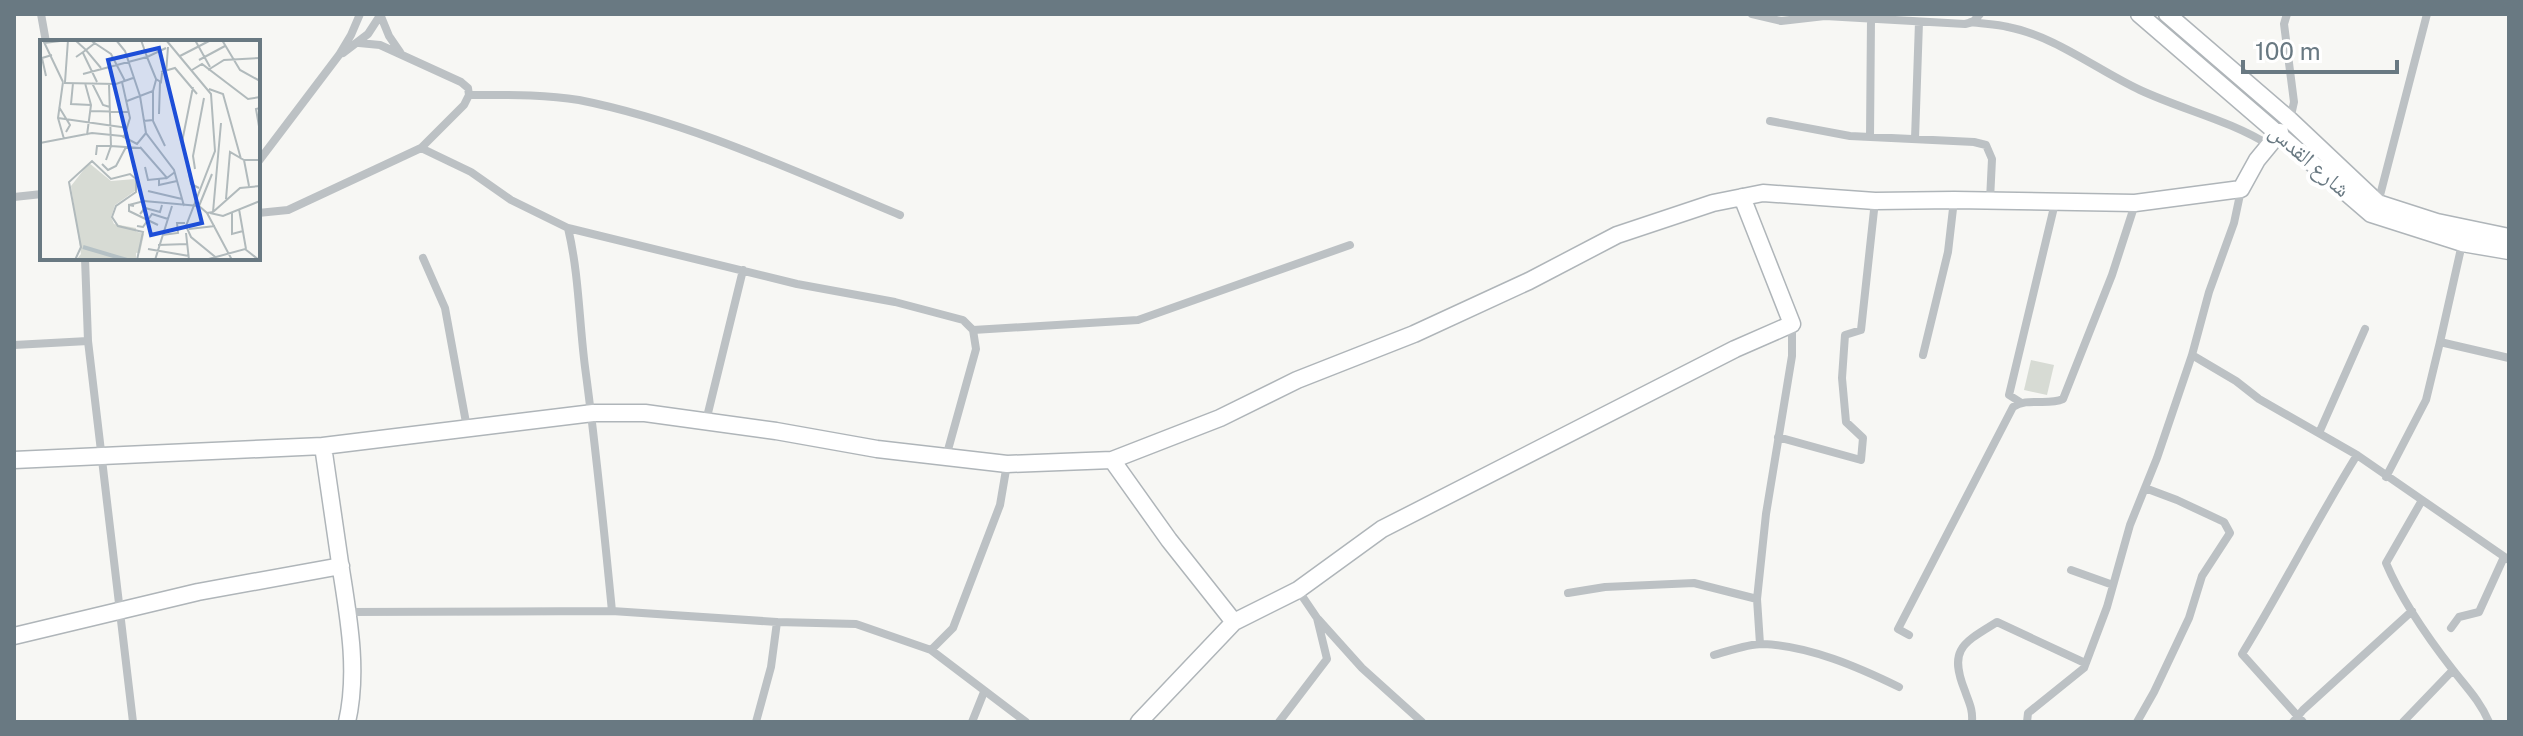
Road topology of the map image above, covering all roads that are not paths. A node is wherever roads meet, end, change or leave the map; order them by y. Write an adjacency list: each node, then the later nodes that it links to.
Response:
1 (41, 14): 14 (street)
2 (380, 14): 13 (street); 17 (street)
3 (1752, 14): 10 (street)
4 (1980, 14): 12 (street)
5 (2139, 14): 21 (street, شارع القدس)
6 (2167, 14): 21 (street, شارع القدس)
7 (2287, 14): 21 (street)
8 (2427, 14): 37 (street)
9 (360, 15): 13 (street); 18 (street)
10 (1871, 19): 11 (street); 22 (street)
11 (1919, 22): 12 (street); 23 (street)
12 (1971, 22): 21 (street)
13 (368, 34): 15 (street); 16 (street)
14 (46, 40)
15 (359, 43): 16 (street); 18 (street)
16 (379, 44): 17 (street)
17 (401, 53): 19 (street)
18 (339, 55): 24 (street)
19 (469, 95): 25 (street); 39 (street)
20 (1770, 121): 22 (street)
21 (2279, 132): 28 (street); 37 (street, شارع القدس); 42 (street, شارع القدس)
22 (1870, 137): 23 (street)
23 (1915, 139): 33 (street)
24 (270, 148): 26 (street); 27 (street)
25 (421, 148): 38 (street); 40 (street)
26 (260, 160)
27 (260, 166)
28 (2241, 189): 36 (street); 55 (street)
29 (40, 194): 30 (street)
30 (14, 197)
31 (1742, 197): 34 (street); 48 (street); 68 (street)
32 (1954, 200): 33 (street); 34 (street); 54 (street)
33 (1990, 200): 35 (street)
34 (1875, 201): 62 (street)
35 (2055, 203): 36 (street); 57 (street)
36 (2135, 203): 57 (street)
37 (2378, 203): 41 (street, شارع القدس)
38 (260, 212)
39 (900, 215)
40 (568, 228): 47 (street); 58 (street)
41 (2509, 237)
42 (2462, 243): 44 (street, شارع القدس); 52 (street)
43 (1350, 245): 50 (street)
44 (2509, 251)
45 (423, 258): 60 (street)
46 (85, 260): 51 (street)
47 (743, 270): 50 (street); 59 (street)
48 (1792, 324): 62 (street); 77 (street)
49 (2365, 329): 61 (street)
50 (973, 330): 66 (street)
51 (88, 341): 53 (street); 64 (street)
52 (2440, 342): 56 (street); 70 (street)
53 (14, 345)
54 (1923, 355)
55 (2192, 355): 61 (street); 71 (street)
56 (2509, 358)
57 (2020, 402): 88 (street)
58 (593, 413): 59 (street); 60 (street); 81 (street)
59 (706, 421): 66 (street)
60 (467, 429): 63 (street)
61 (2319, 433): 65 (street)
62 (1778, 437): 79 (street)
63 (323, 446): 64 (street); 74 (street)
64 (100, 454): 67 (street); 80 (street)
65 (2357, 455): 70 (street); 97 (street)
66 (946, 457): 69 (street)
67 (14, 460)
68 (1112, 460): 69 (street); 86 (street)
69 (1007, 464): 91 (street)
70 (2386, 477): 72 (street)
71 (2145, 488): 76 (street); 108 (street)
72 (2421, 502): 73 (street); 82 (street)
73 (2506, 559): 87 (street)
74 (341, 566): 80 (street); 83 (street)
75 (2071, 570): 76 (street)
76 (2113, 585): 93 (street)
77 (1298, 590): 84 (street); 86 (street)
78 (1568, 593): 79 (street)
79 (1757, 599): 90 (street)
80 (120, 609): 89 (street); 98 (street)
81 (612, 611): 83 (street); 85 (street)
82 (2412, 611): 94 (street); 97 (street)
83 (349, 612): 99 (street)
84 (1317, 618): 104 (street); 105 (street)
85 (777, 622): 91 (street); 100 (street)
86 (1234, 622): 103 (street)
87 (2451, 628)
88 (1909, 635)
89 (14, 636)
90 (1760, 644): 92 (street); 95 (street)
91 (931, 650): 96 (street)
92 (1714, 655)
93 (2085, 663): 106 (street); 107 (street)
94 (2453, 670): 109 (street); 110 (street)
95 (1899, 687)
96 (984, 692): 101 (street); 102 (street)
97 (2298, 720)
98 (133, 722)
99 (347, 722)
100 (756, 722)
101 (972, 722)
102 (1026, 722)
103 (1139, 722)
104 (1279, 722)
105 (1422, 722)
106 (1972, 722)
107 (2027, 722)
108 (2137, 722)
109 (2403, 722)
110 (2489, 722)

